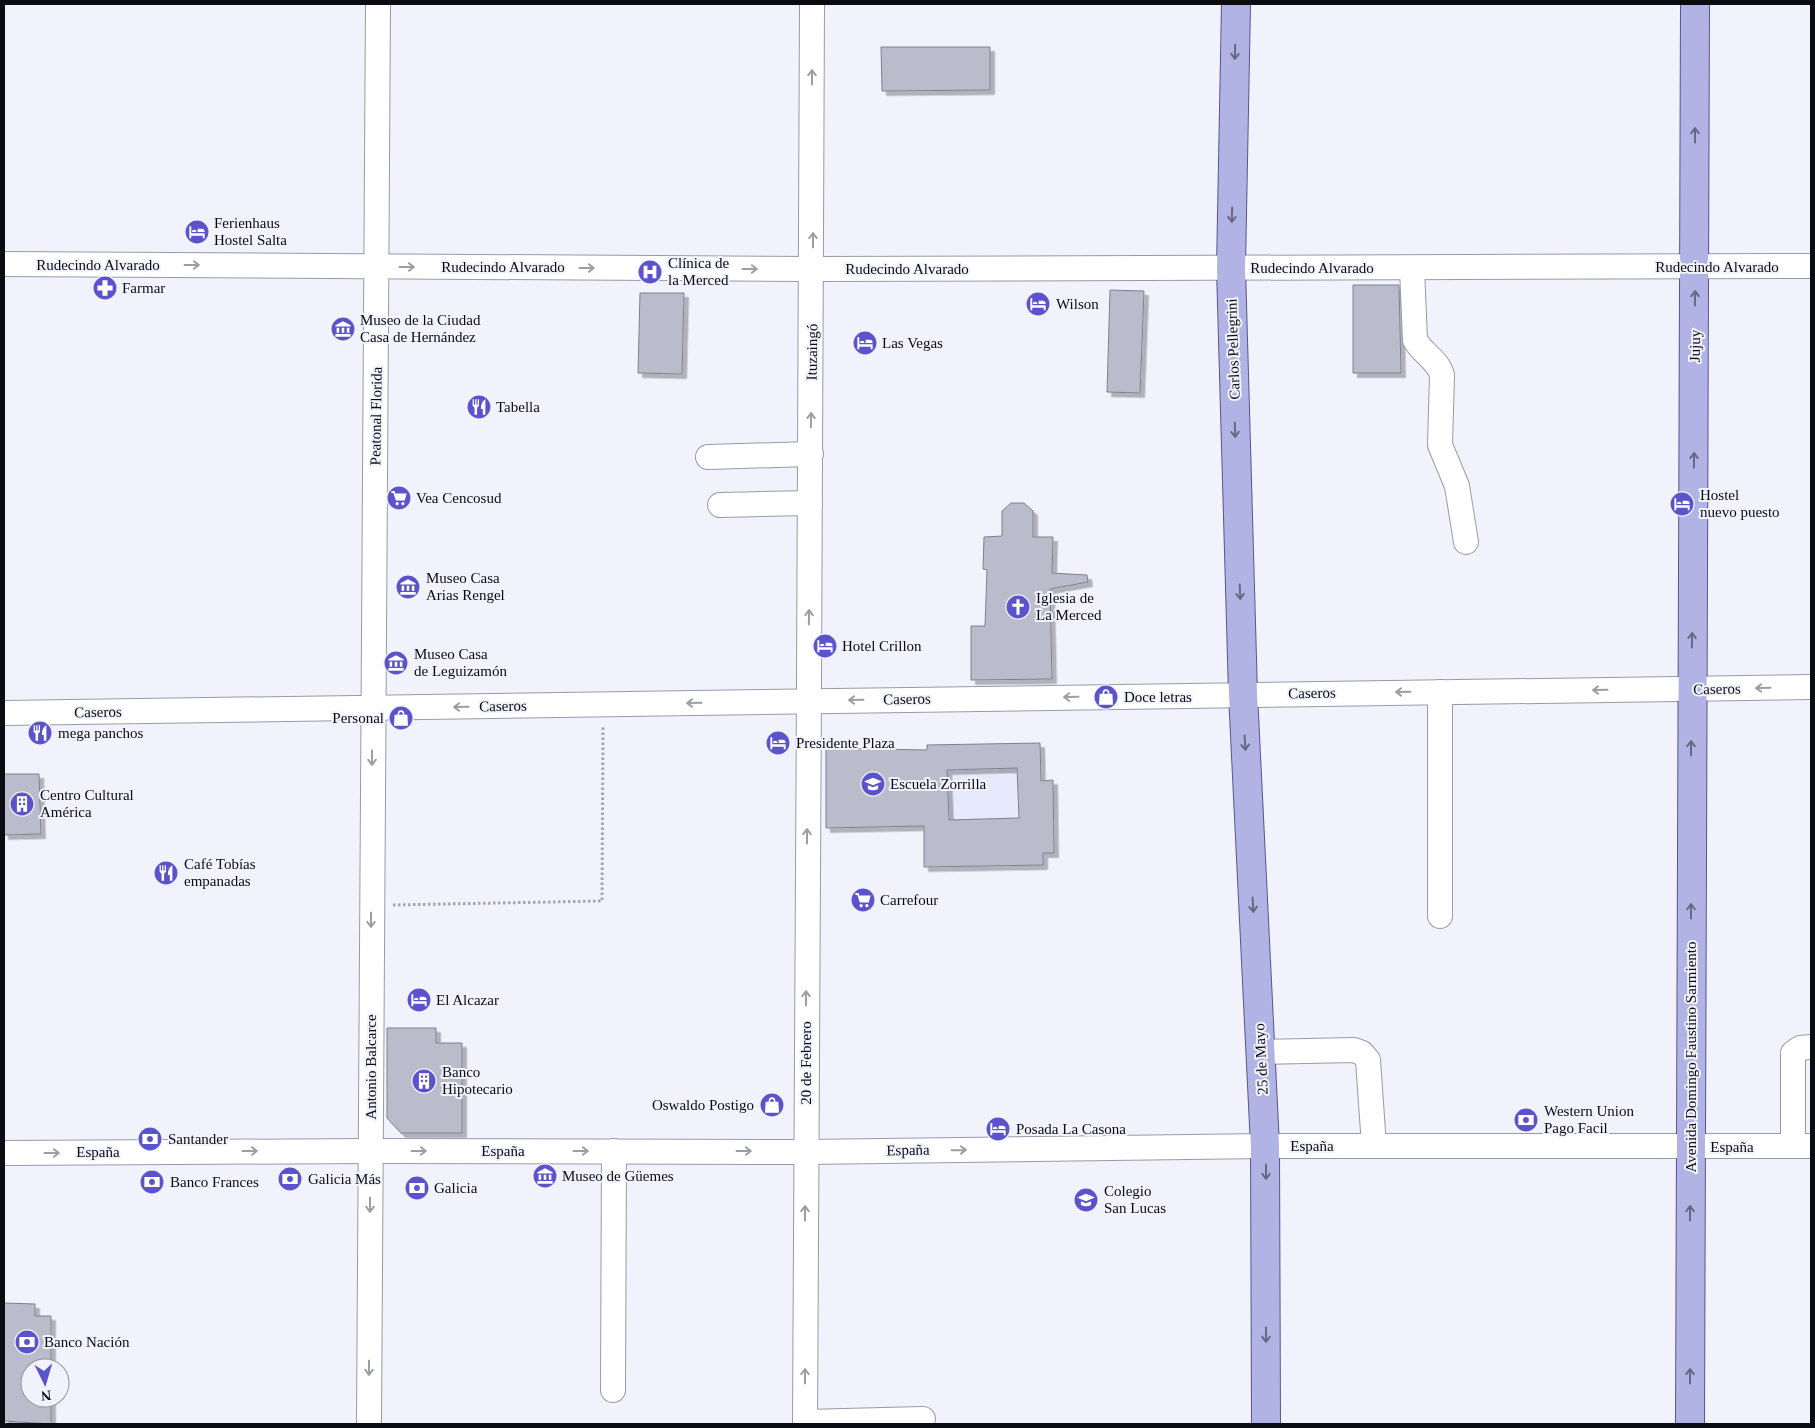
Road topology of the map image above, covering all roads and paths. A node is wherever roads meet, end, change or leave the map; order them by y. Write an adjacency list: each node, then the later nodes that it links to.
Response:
1 (378, 4): 6 (street, Peatonal Florida)
2 (812, 4): 11 (street, Ituzaingó, one-way to 2)
3 (1236, 4): 9 (main road, Carlos Pellegrini, one-way to 9)
4 (1695, 4): 8 (main road, Jujuy, one-way to 4)
5 (4, 264): 6 (street, Rudecindo Alvarado, one-way to 6)
6 (377, 266): 11 (street, Rudecindo Alvarado, one-way to 11); 23 (street, Peatonal Florida)
7 (1811, 266): 8 (street, Rudecindo Alvarado)
8 (1695, 267): 10 (street, Rudecindo Alvarado); 18 (main road, Jujuy, one-way to 8)
9 (1230, 268): 10 (street, Rudecindo Alvarado); 11 (street, Rudecindo Alvarado); 20 (main road, Carlos Pellegrini, one-way to 20)
10 (1412, 268): 16 (street)
11 (813, 269): 12 (street, Ituzaingó, one-way to 11)
12 (811, 454): 13 (street); 14 (street, Ituzaingó)
13 (708, 457)
14 (810, 503): 15 (street); 21 (street, Ituzaingó, one-way to 14)
15 (720, 506)
16 (1466, 542)
17 (1811, 687): 18 (street, Caseros, one-way to 18)
18 (1691, 689): 19 (street, Caseros, one-way to 19); 32 (main road, Avenida Domingo Faustino Sarmiento, one-way to 18)
19 (1440, 692): 20 (street, Caseros, one-way to 20); 26 (street)
20 (1242, 694): 21 (street, Caseros, one-way to 21); 28 (main road, 25 de Mayo, one-way to 28)
21 (808, 701): 22 (street, Caseros, one-way to 22); 35 (street, 20 de Febrero, one-way to 21)
22 (603, 704): 23 (street, Caseros, one-way to 23); 25 (path)
23 (372, 709): 24 (street, Caseros); 33 (street, Antonio Balcarce, one-way to 33)
24 (4, 713)
25 (392, 905)
26 (1440, 916)
27 (1811, 1047): 31 (street)
28 (1261, 1052): 29 (main road, 25 de Mayo); 30 (street)
29 (1266, 1146): 30 (street, España); 35 (street, España, one-way to 29); 41 (main road, 25 de Mayo, one-way to 41)
30 (1374, 1146): 32 (street, España)
31 (1802, 1146): 32 (street, España)
32 (1691, 1147): 42 (main road, Avenida Domingo Faustino Sarmiento, one-way to 32)
33 (370, 1151): 34 (street, España, one-way to 34); 36 (street, España, one-way to 33); 40 (street, Antonio Balcarce, one-way to 40)
34 (614, 1151): 35 (street, España, one-way to 35); 37 (street)
35 (805, 1152): 39 (street, 20 de Febrero, one-way to 35)
36 (4, 1153)
37 (613, 1390)
38 (923, 1420): 39 (street)
39 (806, 1423)
40 (369, 1424)
41 (1266, 1424)
42 (1690, 1424)

